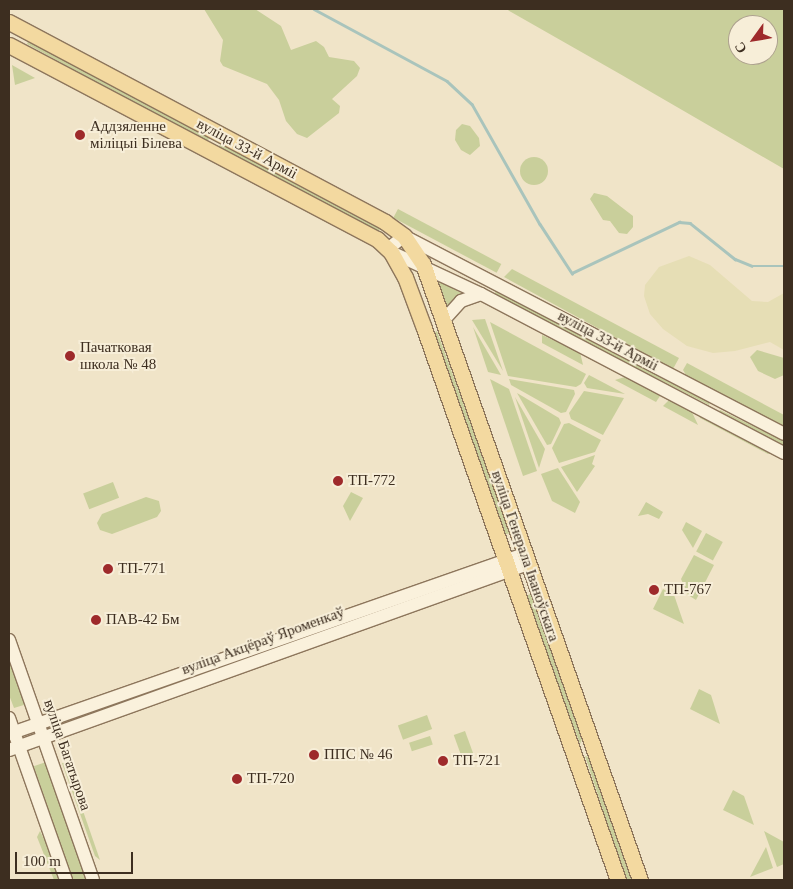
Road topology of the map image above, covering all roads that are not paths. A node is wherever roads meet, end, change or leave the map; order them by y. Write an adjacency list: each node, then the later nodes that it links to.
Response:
1 (9, 22): 3 (main road, вуліца 33-й Арміі)
2 (9, 45): 5 (main road, вуліца 33-й Арміі)
3 (210, 129): 4 (main road, вуліца 33-й Арміі); 5 (main road)
4 (227, 138): 6 (main road); 7 (main road, вуліца 33-й Арміі)
5 (199, 146): 6 (main road, вуліца 33-й Арміі)
6 (217, 156): 8 (main road, вуліца 33-й Арміі)
7 (404, 236): 8 (street); 9 (main road, вуліца Генерала Іваноўскага); 13 (street, вуліца 33-й Арміі)
8 (390, 250): 9 (street, вуліца 33-й Арміі); 12 (main road, вуліца Генерала Іваноўскага)
9 (423, 264): 10 (street, вуліца 33-й Арміі); 11 (main road, вуліца Генерала Іваноўскага)
10 (481, 294): 11 (street); 15 (street, вуліца 33-й Арміі)
11 (441, 316): 12 (main road); 19 (main road, вуліца Генерала Іваноўскага)
12 (420, 318): 20 (main road, вуліца Генерала Іваноўскага)
13 (710, 396): 14 (street, вуліца 33-й Арміі); 15 (street)
14 (727, 404): 16 (street); 17 (street, вуліца 33-й Арміі)
15 (702, 409): 16 (street, вуліца 33-й Арміі)
16 (719, 418): 18 (street, вуліца 33-й Арміі)
17 (784, 434)
18 (784, 453)
19 (526, 559): 20 (street, вуліца Акцёраў Яроменкаў); 26 (main road, вуліца Генерала Іваноўскага)
20 (506, 566): 23 (street, вуліца Акцёраў Яроменкаў); 25 (street, вуліца Акцёраў Яроменкаў); 27 (main road, вуліца Генерала Іваноўскага)
21 (9, 640): 23 (street, вуліца Багатырова)
22 (9, 718): 24 (street)
23 (39, 724): 24 (street, вуліца Акцёраў Яроменкаў); 25 (street, вуліца Багатырова)
24 (11, 733): 28 (street)
25 (44, 737): 28 (street, вуліца Акцёраў Яроменкаў); 32 (street, вуліца Багатырова)
26 (589, 737): 27 (main road); 29 (main road, вуліца Генерала Іваноўскага)
27 (569, 744): 30 (main road, вуліца Генерала Іваноўскага)
28 (14, 748): 31 (street)
29 (597, 758): 30 (main road); 34 (main road, вуліца Генерала Іваноўскага)
30 (576, 765): 33 (main road, вуліца Генерала Іваноўскага)
31 (66, 880)
32 (93, 880)
33 (618, 880)
34 (640, 880)

